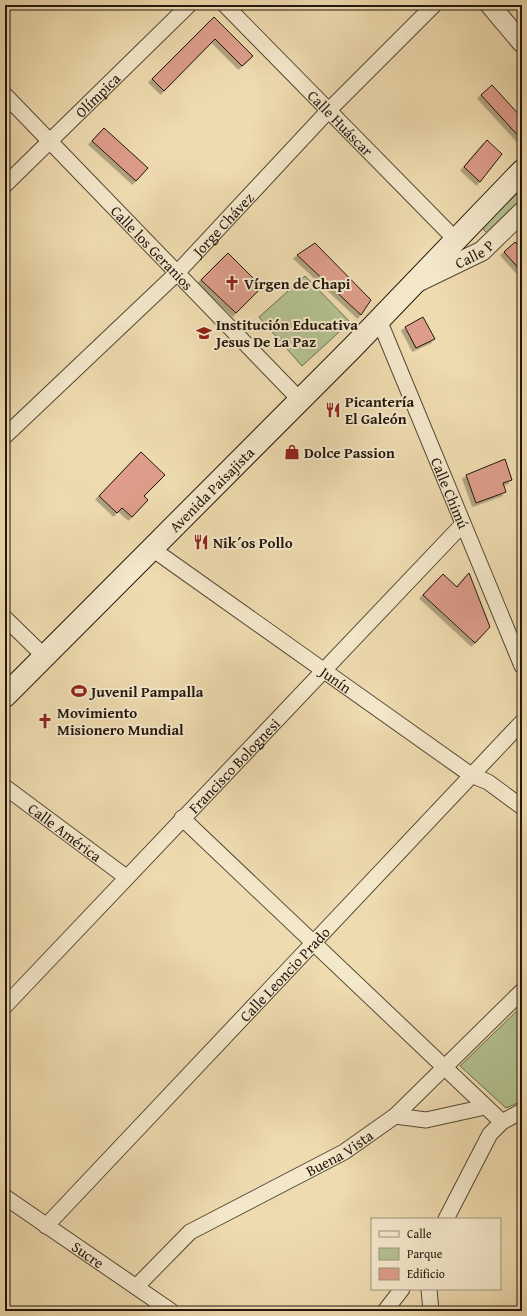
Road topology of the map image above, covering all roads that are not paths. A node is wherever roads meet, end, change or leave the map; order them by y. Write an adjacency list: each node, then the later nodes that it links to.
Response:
1 (189, 5): 8 (street, Olímpica)
2 (225, 5): 7 (street, Calle Huáscar)
3 (434, 5): 7 (street, Jorge Chávez)
4 (490, 5): 5 (street)
5 (522, 43)
6 (5, 95): 8 (street, Calle los Geranios)
7 (329, 110): 12 (street, Calle Huáscar); 13 (street, Jorge Chávez)
8 (49, 141): 10 (street, Olímpica); 13 (street, Calle los Geranios)
9 (522, 171): 12 (main road, Avenida Paisajista)
10 (5, 185)
11 (522, 212): 14 (street, Calle P)
12 (456, 240): 14 (main road, Avenida Paisajista)
13 (177, 273): 16 (street, Calle los Geranios); 17 (street, Jorge Chávez)
14 (416, 283): 15 (main road, Avenida Paisajista)
15 (379, 320): 16 (main road, Avenida Paisajista); 18 (street, Calle Chimú)
16 (300, 400): 19 (main road, Avenida Paisajista)
17 (5, 436)
18 (463, 524): 22 (street, Calle Chimú); 23 (street, Francisco Bolognesi)
19 (151, 548): 21 (main road, Avenida Paisajista); 23 (street, Junín)
20 (5, 618): 21 (street)
21 (44, 656): 24 (main road, Avenida Paisajista)
22 (522, 666)
23 (323, 670): 26 (street, Junín); 29 (street, Francisco Bolognesi)
24 (5, 696)
25 (522, 722): 26 (street, Calle Leoncio Prado)
26 (471, 775): 28 (street, Junín); 31 (street, Calle Leoncio Prado)
27 (5, 787): 30 (street, Calle América)
28 (522, 807)
29 (182, 818): 30 (street, Francisco Bolognesi); 31 (street)
30 (126, 877): 33 (street, Francisco Bolognesi)
31 (313, 944): 34 (street); 41 (street, Calle Leoncio Prado)
32 (522, 991): 34 (street, Buena Vista)
33 (5, 1006)
34 (446, 1068): 35 (street); 37 (street, Buena Vista)
35 (485, 1107): 37 (street); 38 (street)
36 (522, 1111): 38 (street)
37 (395, 1116): 42 (street, Buena Vista)
38 (502, 1122): 40 (street)
39 (5, 1197): 41 (street, Sucre)
40 (447, 1218)
41 (46, 1226): 42 (street, Sucre)
42 (136, 1287): 45 (street, Sucre)
43 (401, 1290): 46 (street)
44 (429, 1290): 47 (street)
45 (171, 1311)
46 (385, 1311)
47 (431, 1311)

